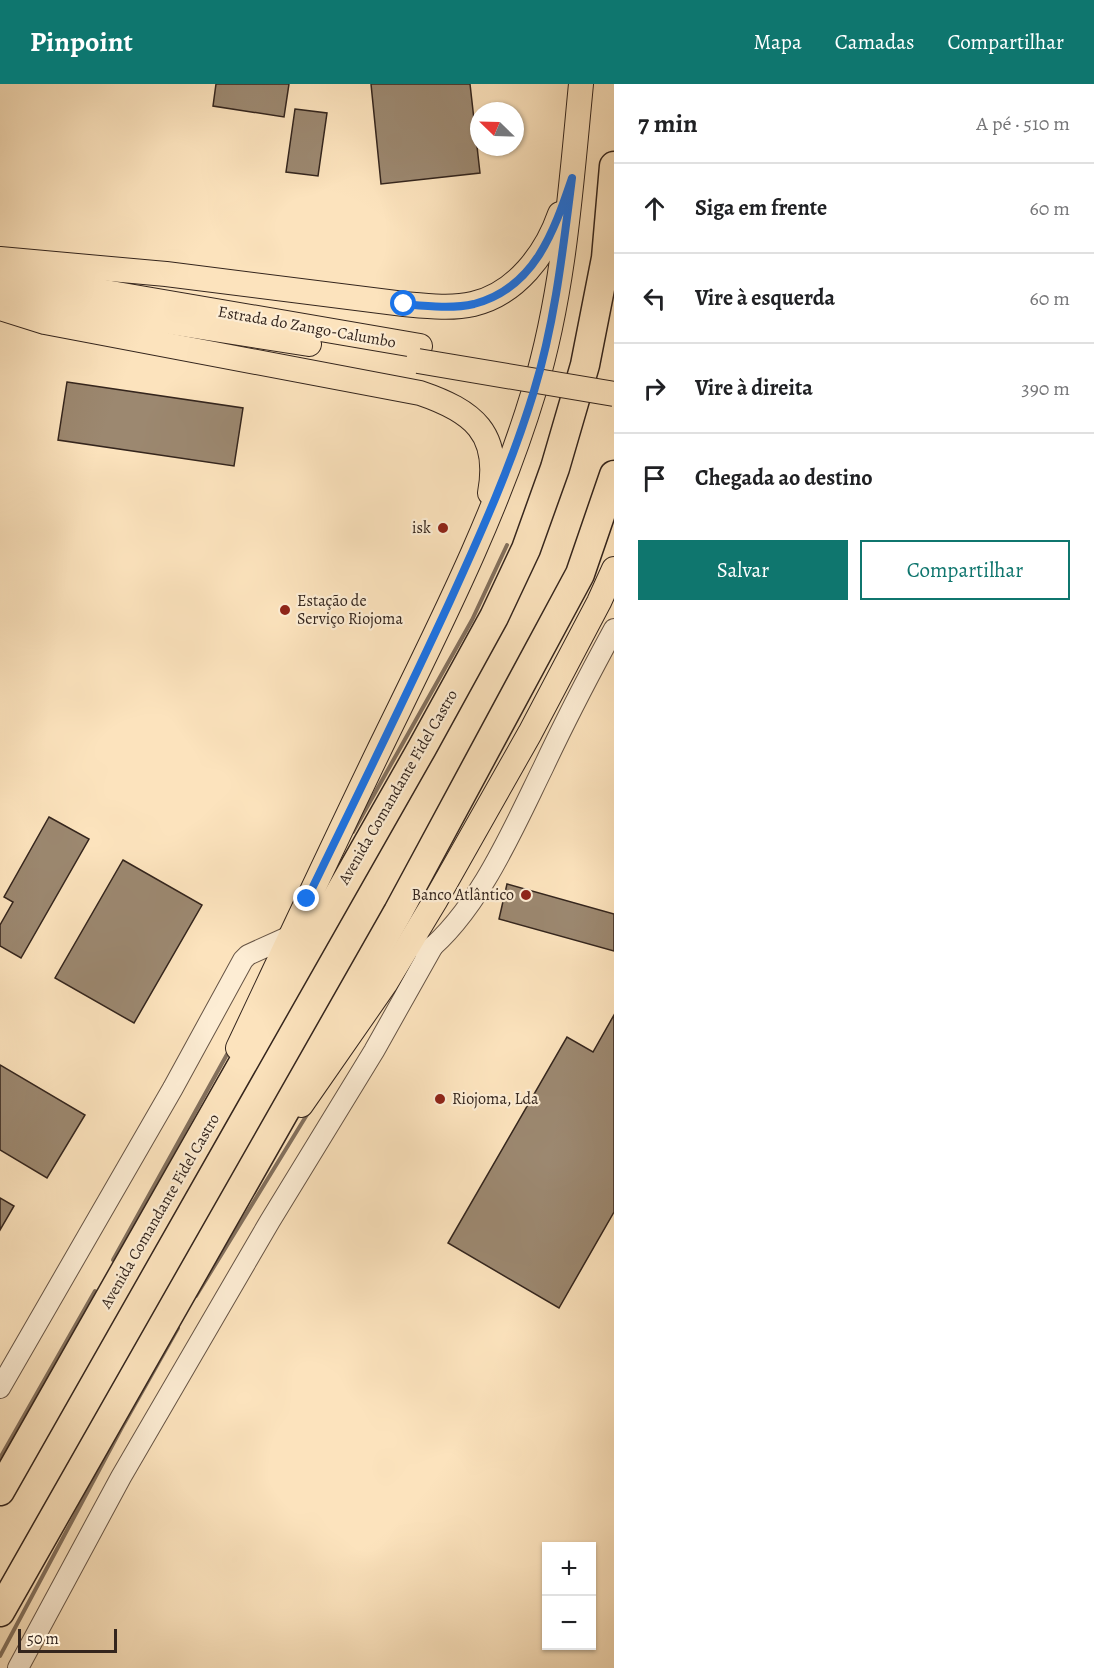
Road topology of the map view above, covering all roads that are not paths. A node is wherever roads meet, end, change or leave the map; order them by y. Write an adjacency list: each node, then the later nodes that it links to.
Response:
1 (581, 84): 3 (main road)
2 (614, 166): 18 (highway, Avenida Comandante Fidel Castro)
3 (572, 178): 4 (main road); 12 (main road)
4 (0, 259)
5 (0, 274): 8 (main road, Estrada do Zango-Calumbo)
6 (0, 295): 8 (main road, Estrada do Zango-Calumbo)
7 (0, 308): 12 (main road)
8 (419, 354): 9 (main road, Estrada do Zango-Calumbo); 10 (main road, Estrada do Zango-Calumbo, bridge)
9 (614, 380)
10 (614, 394)
11 (614, 475): 19 (highway)
12 (470, 558): 15 (main road)
13 (614, 569): 17 (main road)
14 (614, 629): 16 (street)
15 (290, 936): 18 (main road); 20 (street)
16 (433, 946): 17 (street); 23 (street)
17 (385, 984): 19 (main road)
18 (156, 1220): 21 (highway, Avenida Comandante Fidel Castro)
19 (208, 1247): 22 (highway)
20 (0, 1388)
21 (0, 1491)
22 (0, 1612)
23 (18, 1668)

